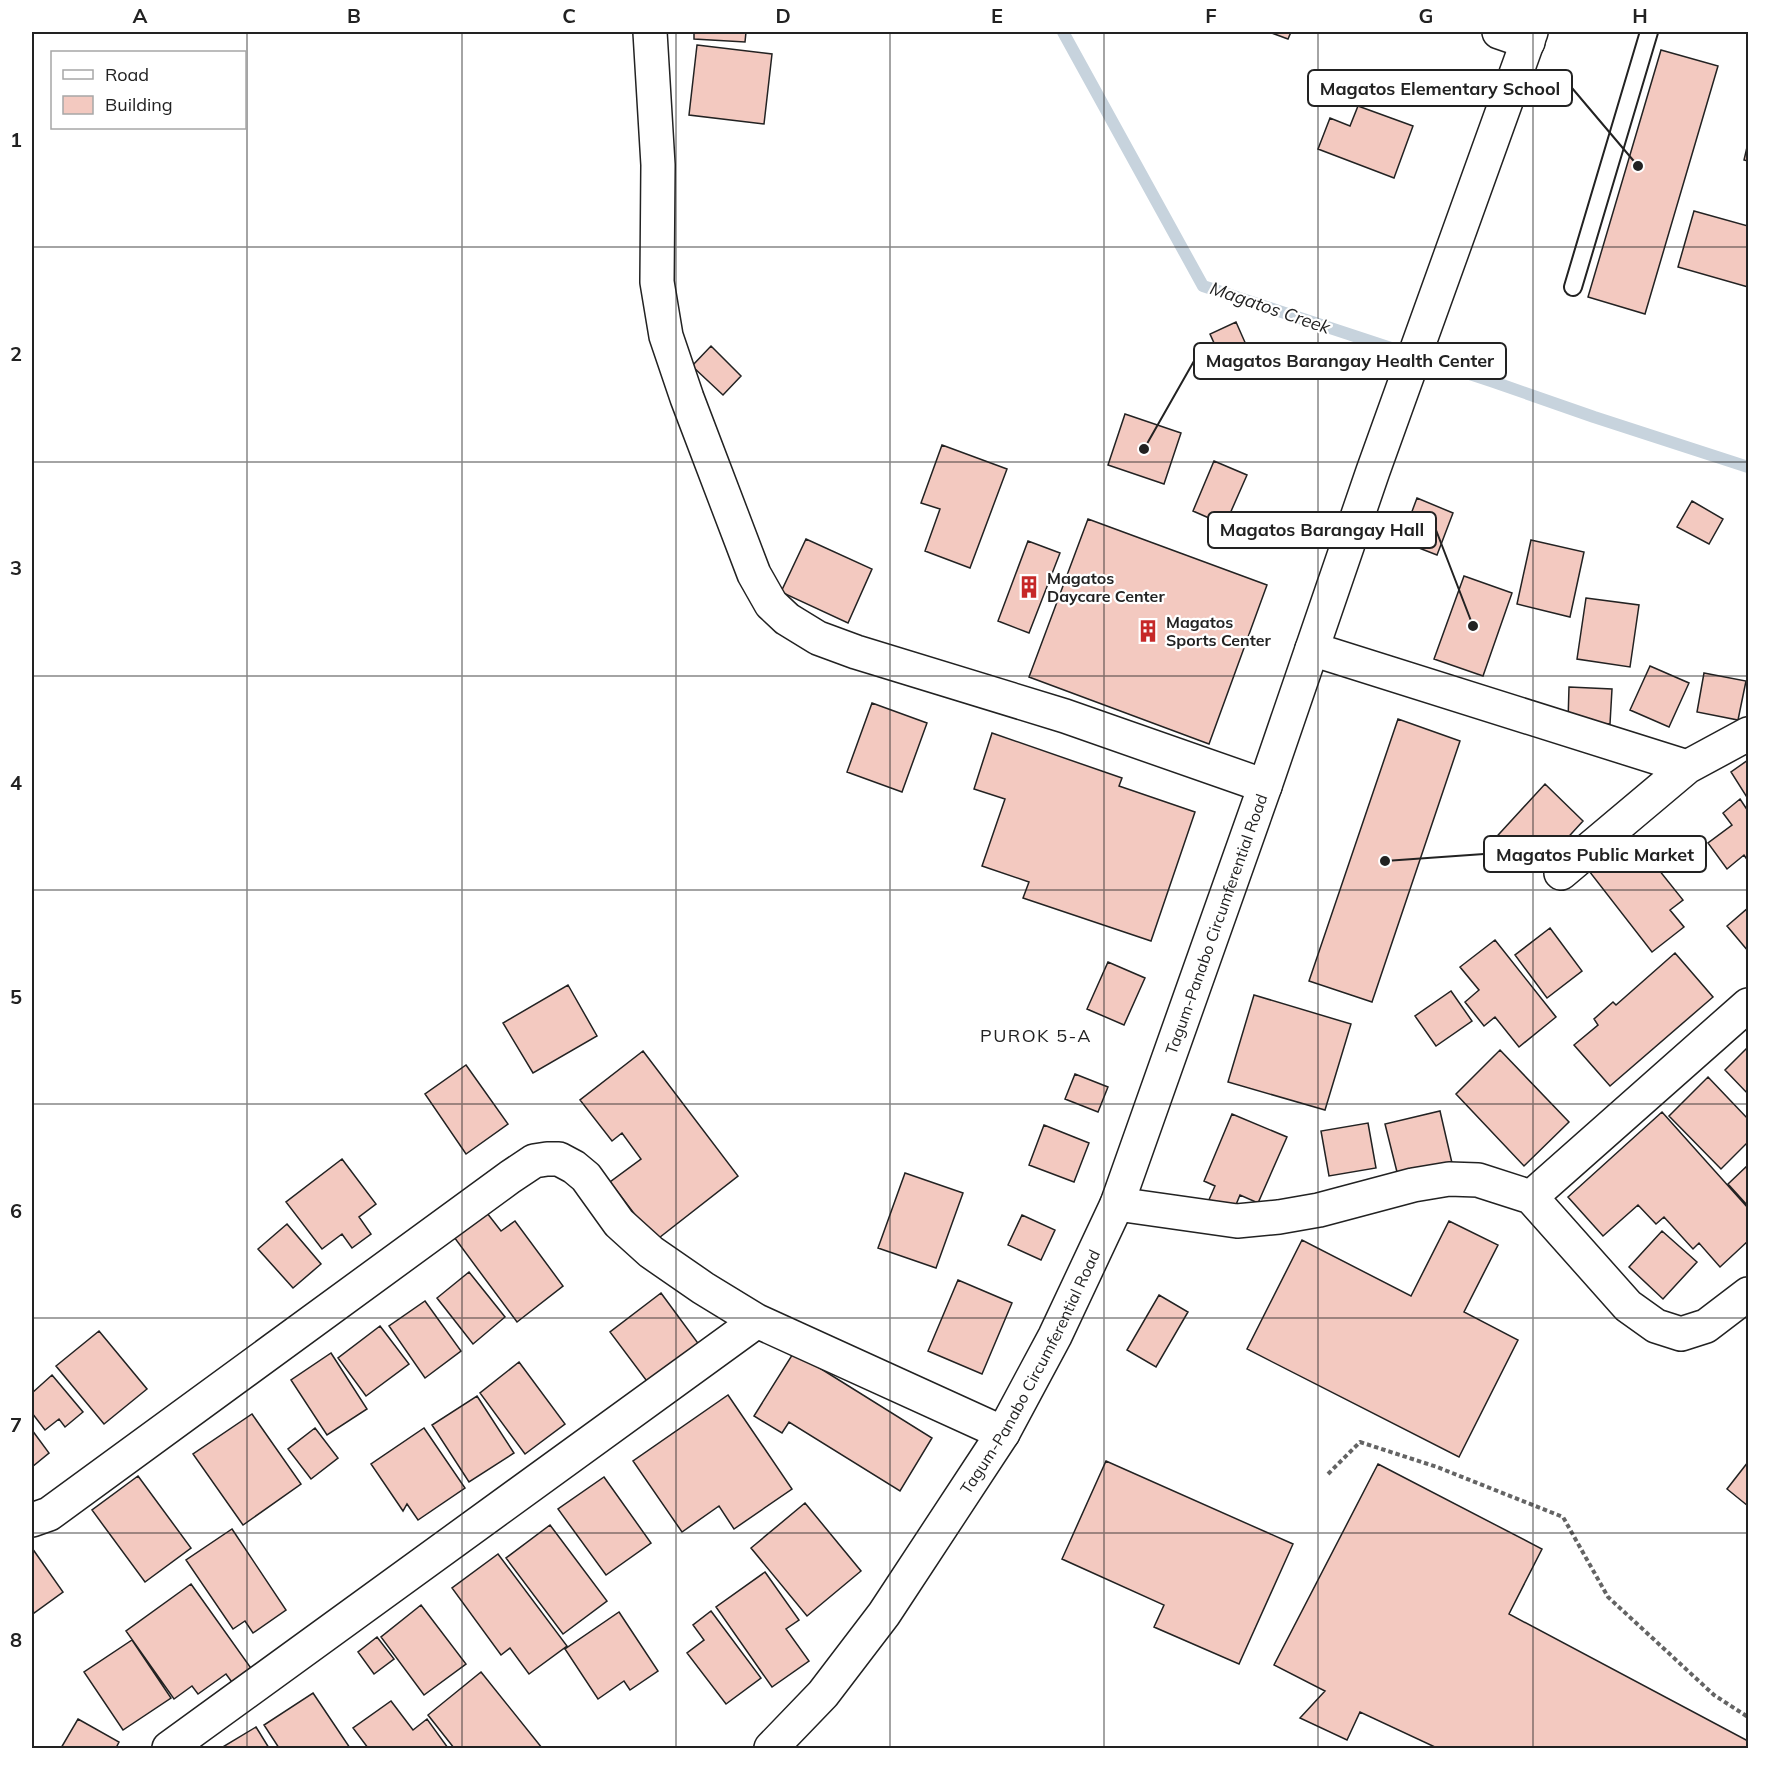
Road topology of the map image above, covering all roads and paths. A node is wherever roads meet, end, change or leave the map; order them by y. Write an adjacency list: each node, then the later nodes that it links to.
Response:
1 (650, 32): 8 (main road)
2 (1649, 32): 4 (lane)
3 (1520, 35): 5 (main road, Tagum-Panabo Circumferential Road)
4 (1573, 287)
5 (1312, 649): 7 (main road); 8 (main road, Tagum-Panabo Circumferential Road)
6 (1749, 734): 7 (main road)
7 (1687, 767): 9 (main road)
8 (1265, 786): 12 (main road, Tagum-Panabo Circumferential Road)
9 (1561, 873)
10 (1749, 1005): 11 (main road)
11 (1531, 1197): 12 (main road); 13 (main road)
12 (1117, 1203): 15 (main road, Tagum-Panabo Circumferential Road)
13 (1749, 1294)
14 (757, 1321): 15 (main road); 17 (main road); 19 (main road)
15 (1003, 1433): 20 (main road, Tagum-Panabo Circumferential Road)
16 (1328, 1474): 18 (path)
17 (32, 1520)
18 (1749, 1717)
19 (169, 1749)
20 (771, 1749)

